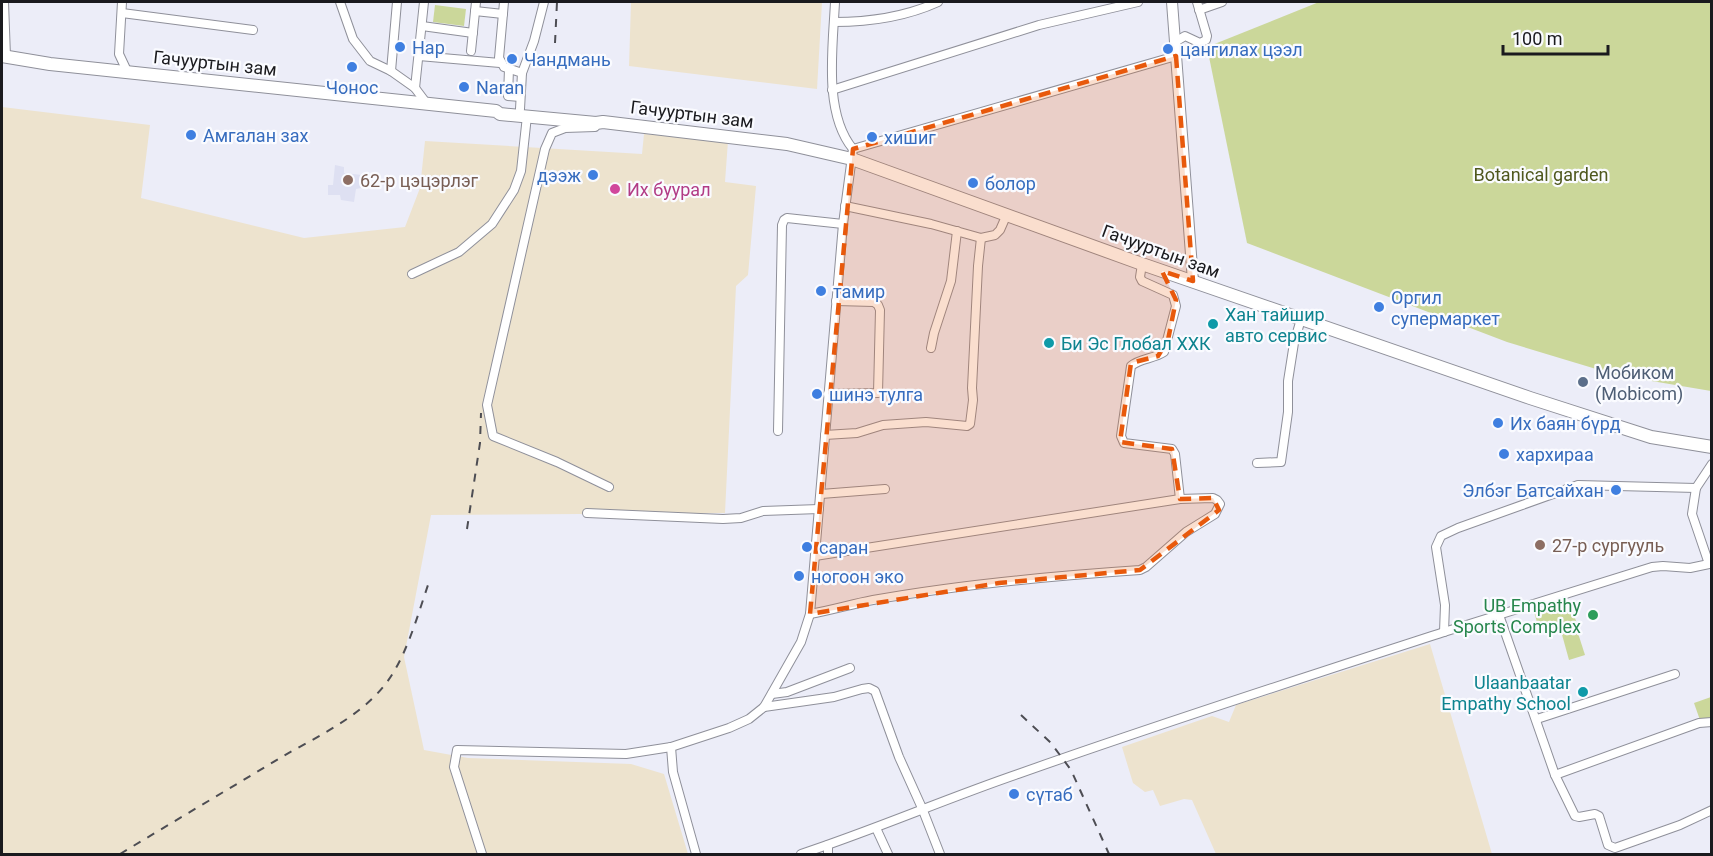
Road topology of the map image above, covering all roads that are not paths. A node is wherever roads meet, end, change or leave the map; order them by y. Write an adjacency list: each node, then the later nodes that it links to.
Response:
1 (4, 2): 23 (street)
2 (122, 2): 15 (street)
3 (340, 2): 29 (street)
4 (397, 2): 29 (street)
5 (424, 2): 18 (street)
6 (504, 2): 16 (street)
7 (544, 2): 30 (street)
8 (835, 2): 17 (street)
9 (939, 2): 17 (street)
10 (1137, 2): 32 (street)
11 (1172, 2): 21 (main road)
12 (1222, 2): 14 (street)
13 (476, 6): 16 (street); 20 (street)
14 (1198, 6): 21 (street)
15 (122, 13): 19 (street); 28 (street)
16 (503, 14): 26 (street)
17 (834, 22): 32 (street)
18 (422, 26): 20 (street); 24 (street)
19 (253, 30)
20 (473, 33): 22 (street)
21 (1175, 42): 25 (main road)
22 (471, 51)
23 (4, 56): 28 (highway, Гачууртын зам)
24 (419, 56): 26 (street); 31 (street)
25 (1176, 56): 36 (street); 44 (main road)
26 (500, 63): 27 (street)
27 (509, 69): 30 (street); 34 (street)
28 (126, 71): 33 (highway, Гачууртын зам)
29 (391, 71): 31 (street)
30 (522, 73): 34 (street)
31 (415, 88): 33 (street)
32 (832, 90): 36 (street)
33 (427, 104): 34 (highway, Гачууртын зам)
34 (523, 107): 35 (highway, Гачууртын зам); 43 (street)
35 (603, 124): 36 (highway, Гачууртын зам); 54 (street)
36 (853, 154): 37 (street); 38 (highway, Гачууртын зам)
37 (845, 206): 39 (street); 40 (street)
38 (1007, 214): 41 (street); 42 (highway, Гачууртын зам)
39 (843, 224): 45 (street); 49 (street)
40 (957, 231): 41 (street); 47 (street)
41 (981, 238): 50 (street)
42 (1142, 264): 44 (highway, Гачууртын зам); 58 (street)
43 (412, 274)
44 (1192, 281): 46 (highway, Гачууртын зам)
45 (836, 301): 48 (street); 48 (street)
46 (1301, 319): 51 (highway, Гачууртын зам); 52 (street)
47 (931, 348)
48 (828, 394): 50 (street)
49 (778, 431)
50 (825, 435): 57 (street)
51 (1705, 447)
52 (1257, 463)
53 (1712, 464): 56 (street)
54 (609, 487)
55 (885, 489): 57 (street)
56 (1696, 489): 62 (street); 65 (street)
57 (821, 494): 59 (street)
58 (1180, 499): 61 (street); 63 (street)
59 (819, 509): 60 (street); 61 (street)
60 (587, 513)
61 (815, 556): 63 (street)
62 (1710, 564): 64 (street)
63 (810, 614): 68 (street)
64 (1499, 615): 65 (street); 70 (street)
65 (1444, 632): 74 (street)
66 (850, 668): 68 (street)
67 (1676, 674): 70 (street)
68 (772, 694): 69 (street)
69 (764, 708): 72 (street); 74 (street)
70 (1537, 719): 73 (street)
71 (1712, 722): 73 (street)
72 (671, 747): 78 (street); 79 (street)
73 (1555, 775): 75 (street)
74 (922, 808): 76 (street); 82 (street)
75 (1712, 810)
76 (876, 828): 77 (street); 81 (street)
77 (828, 850): 80 (street)
78 (482, 855)
79 (696, 855)
80 (801, 855)
81 (888, 855)
82 (940, 855)

